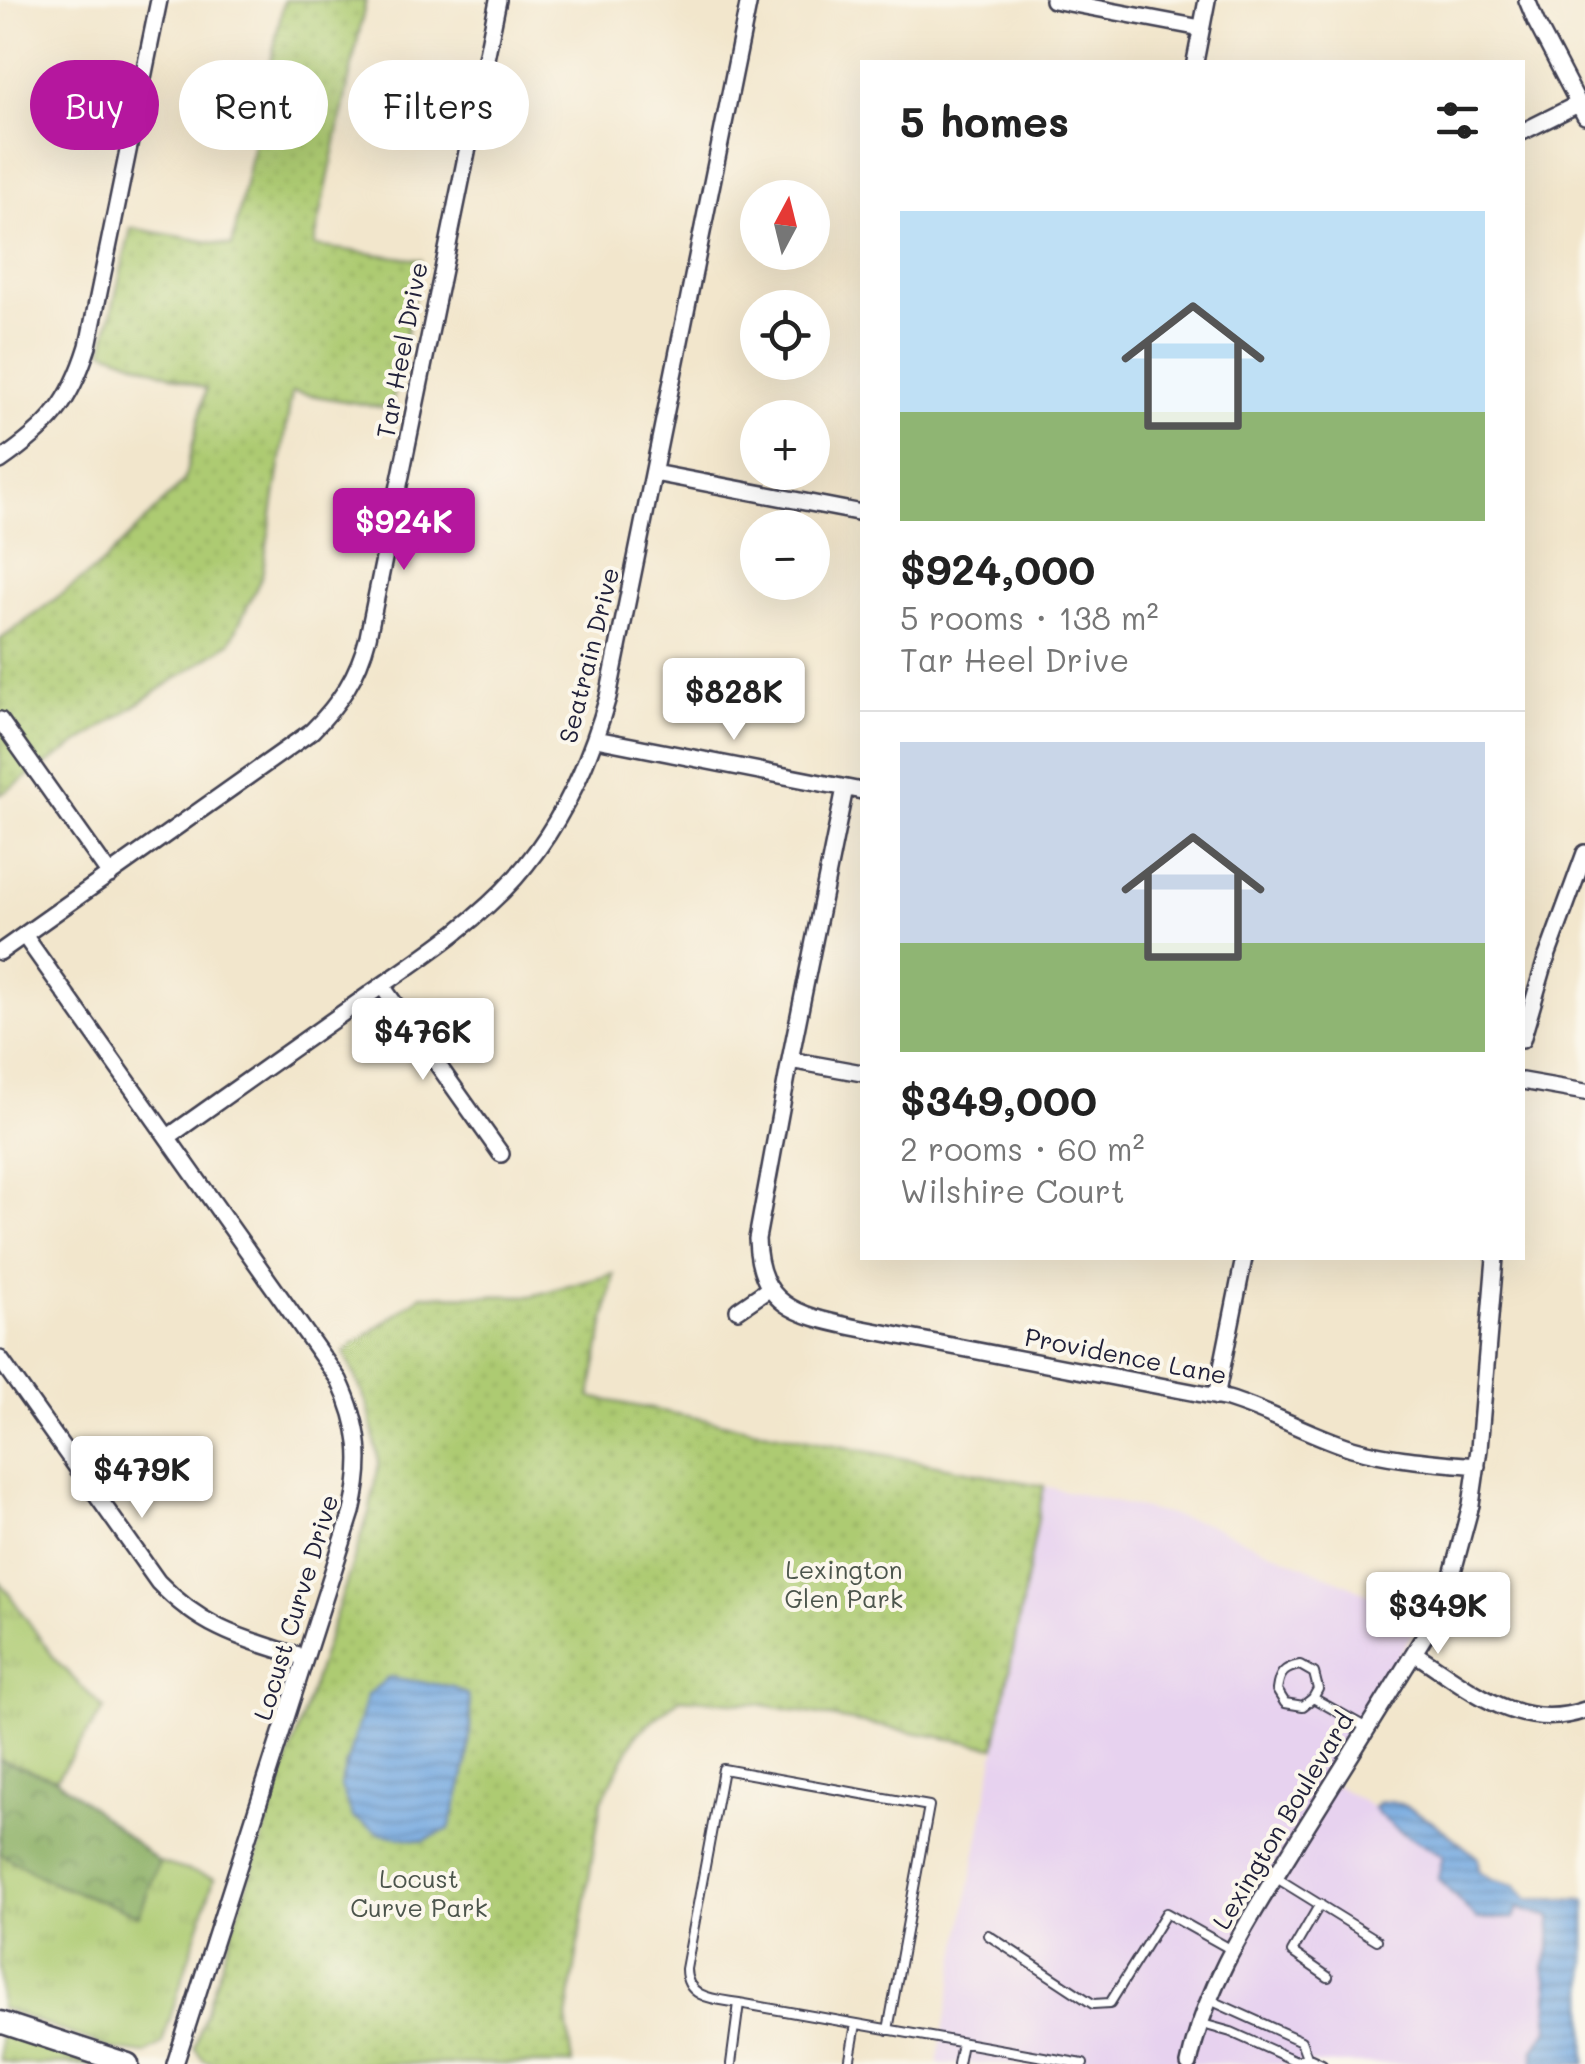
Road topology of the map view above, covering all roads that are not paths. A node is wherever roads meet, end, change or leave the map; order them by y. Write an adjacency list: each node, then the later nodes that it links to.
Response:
1 (158, 0): 11 (street)
2 (498, 0): 19 (street, Tar Heel Drive)
3 (749, 0): 12 (street, Seatrain Drive)
4 (1052, 0): 7 (street)
5 (1206, 0): 7 (street)
6 (1528, 0): 9 (street)
7 (1201, 28): 8 (street)
8 (1194, 60)
9 (1582, 110): 10 (street)
10 (1525, 131)
11 (0, 461)
12 (654, 473): 13 (street); 15 (street, Seatrain Drive)
13 (860, 514)
14 (0, 720): 19 (street)
15 (596, 739): 16 (street); 22 (street, Seatrain Drive)
16 (845, 788): 17 (street); 24 (street)
17 (860, 791)
18 (1585, 854): 23 (street)
19 (110, 875): 20 (street, Tar Heel Drive)
20 (24, 934): 21 (street, Tar Heel Drive); 28 (street, Locust Curve Drive)
21 (0, 952)
22 (382, 986): 28 (street, Seatrain Drive); 29 (street)
23 (1525, 1030)
24 (790, 1060): 25 (street); 32 (street)
25 (860, 1074)
26 (1525, 1082): 27 (street)
27 (1585, 1092)
28 (168, 1137): 38 (street, Locust Curve Drive)
29 (501, 1154)
30 (1244, 1260): 35 (street)
31 (1495, 1260): 36 (street, Lexington Boulevard)
32 (770, 1288): 33 (street); 35 (street, Providence Lane)
33 (738, 1310)
34 (0, 1359): 38 (street)
35 (1216, 1397): 36 (street, Providence Lane)
36 (1477, 1466): 37 (street, Lexington Boulevard)
37 (1414, 1653): 40 (street); 41 (street, Lexington Boulevard)
38 (306, 1658): 57 (street, Locust Curve Drive)
39 (1314, 1698): 39 (lane); 41 (lane)
40 (1585, 1710)
41 (1367, 1728): 42 (street, Lexington Boulevard)
42 (1275, 1877): 43 (lane); 46 (street, Lexington Boulevard)
43 (1320, 1904): 45 (lane); 47 (lane)
44 (988, 1935): 46 (lane)
45 (1378, 1940)
46 (1232, 1950): 48 (street, Lexington Boulevard)
47 (1328, 1977)
48 (1208, 1999): 51 (street, Lexington Boulevard); 55 (lane)
49 (740, 2004): 52 (lane); 53 (lane); 58 (lane)
50 (0, 2022): 56 (main road)
51 (1199, 2023): 55 (lane); 62 (street, Lexington Boulevard)
52 (856, 2024): 53 (lane); 59 (lane)
53 (888, 2030): 54 (lane)
54 (962, 2042): 60 (lane); 61 (lane)
55 (1305, 2060): 63 (lane)
56 (128, 2064)
57 (175, 2064)
58 (731, 2064)
59 (849, 2064)
60 (958, 2064)
61 (1084, 2064)
62 (1188, 2064)
63 (1322, 2064)

